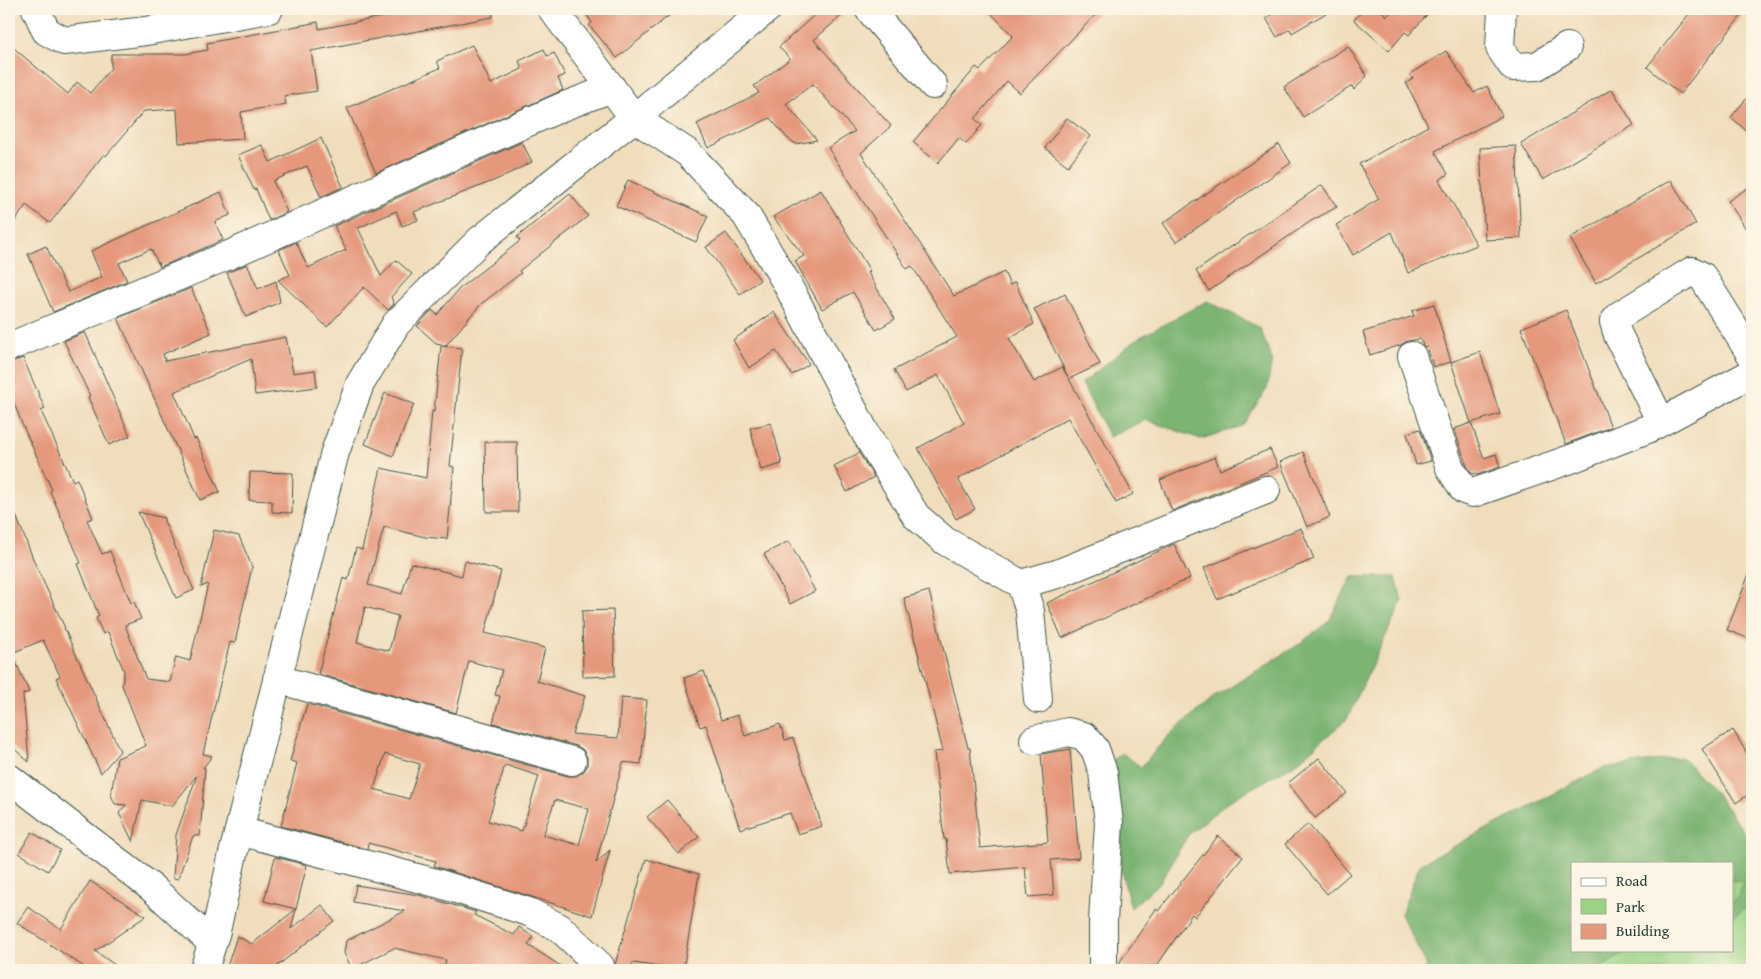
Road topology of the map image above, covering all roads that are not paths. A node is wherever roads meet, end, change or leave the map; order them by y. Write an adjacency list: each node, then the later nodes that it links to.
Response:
1 (269, 9): 6 (street)
2 (552, 9): 9 (street)
3 (768, 9): 10 (street)
4 (869, 9): 8 (street)
5 (1502, 9): 7 (street)
6 (28, 10)
7 (1568, 47)
8 (933, 85)
9 (612, 88): 10 (street); 11 (street)
10 (634, 118): 17 (street); 18 (street)
11 (9, 347)
12 (1412, 356): 15 (street)
13 (1752, 356): 15 (street)
14 (1752, 373): 15 (street)
15 (1661, 422)
16 (1266, 490): 17 (street)
17 (1021, 584): 19 (street)
18 (277, 678): 21 (street); 23 (street)
19 (1038, 699)
20 (1034, 740): 27 (street)
21 (572, 761)
22 (9, 778): 24 (street)
23 (239, 831): 24 (street); 25 (street)
24 (212, 943): 26 (street)
25 (600, 966)
26 (204, 970)
27 (1103, 970)

